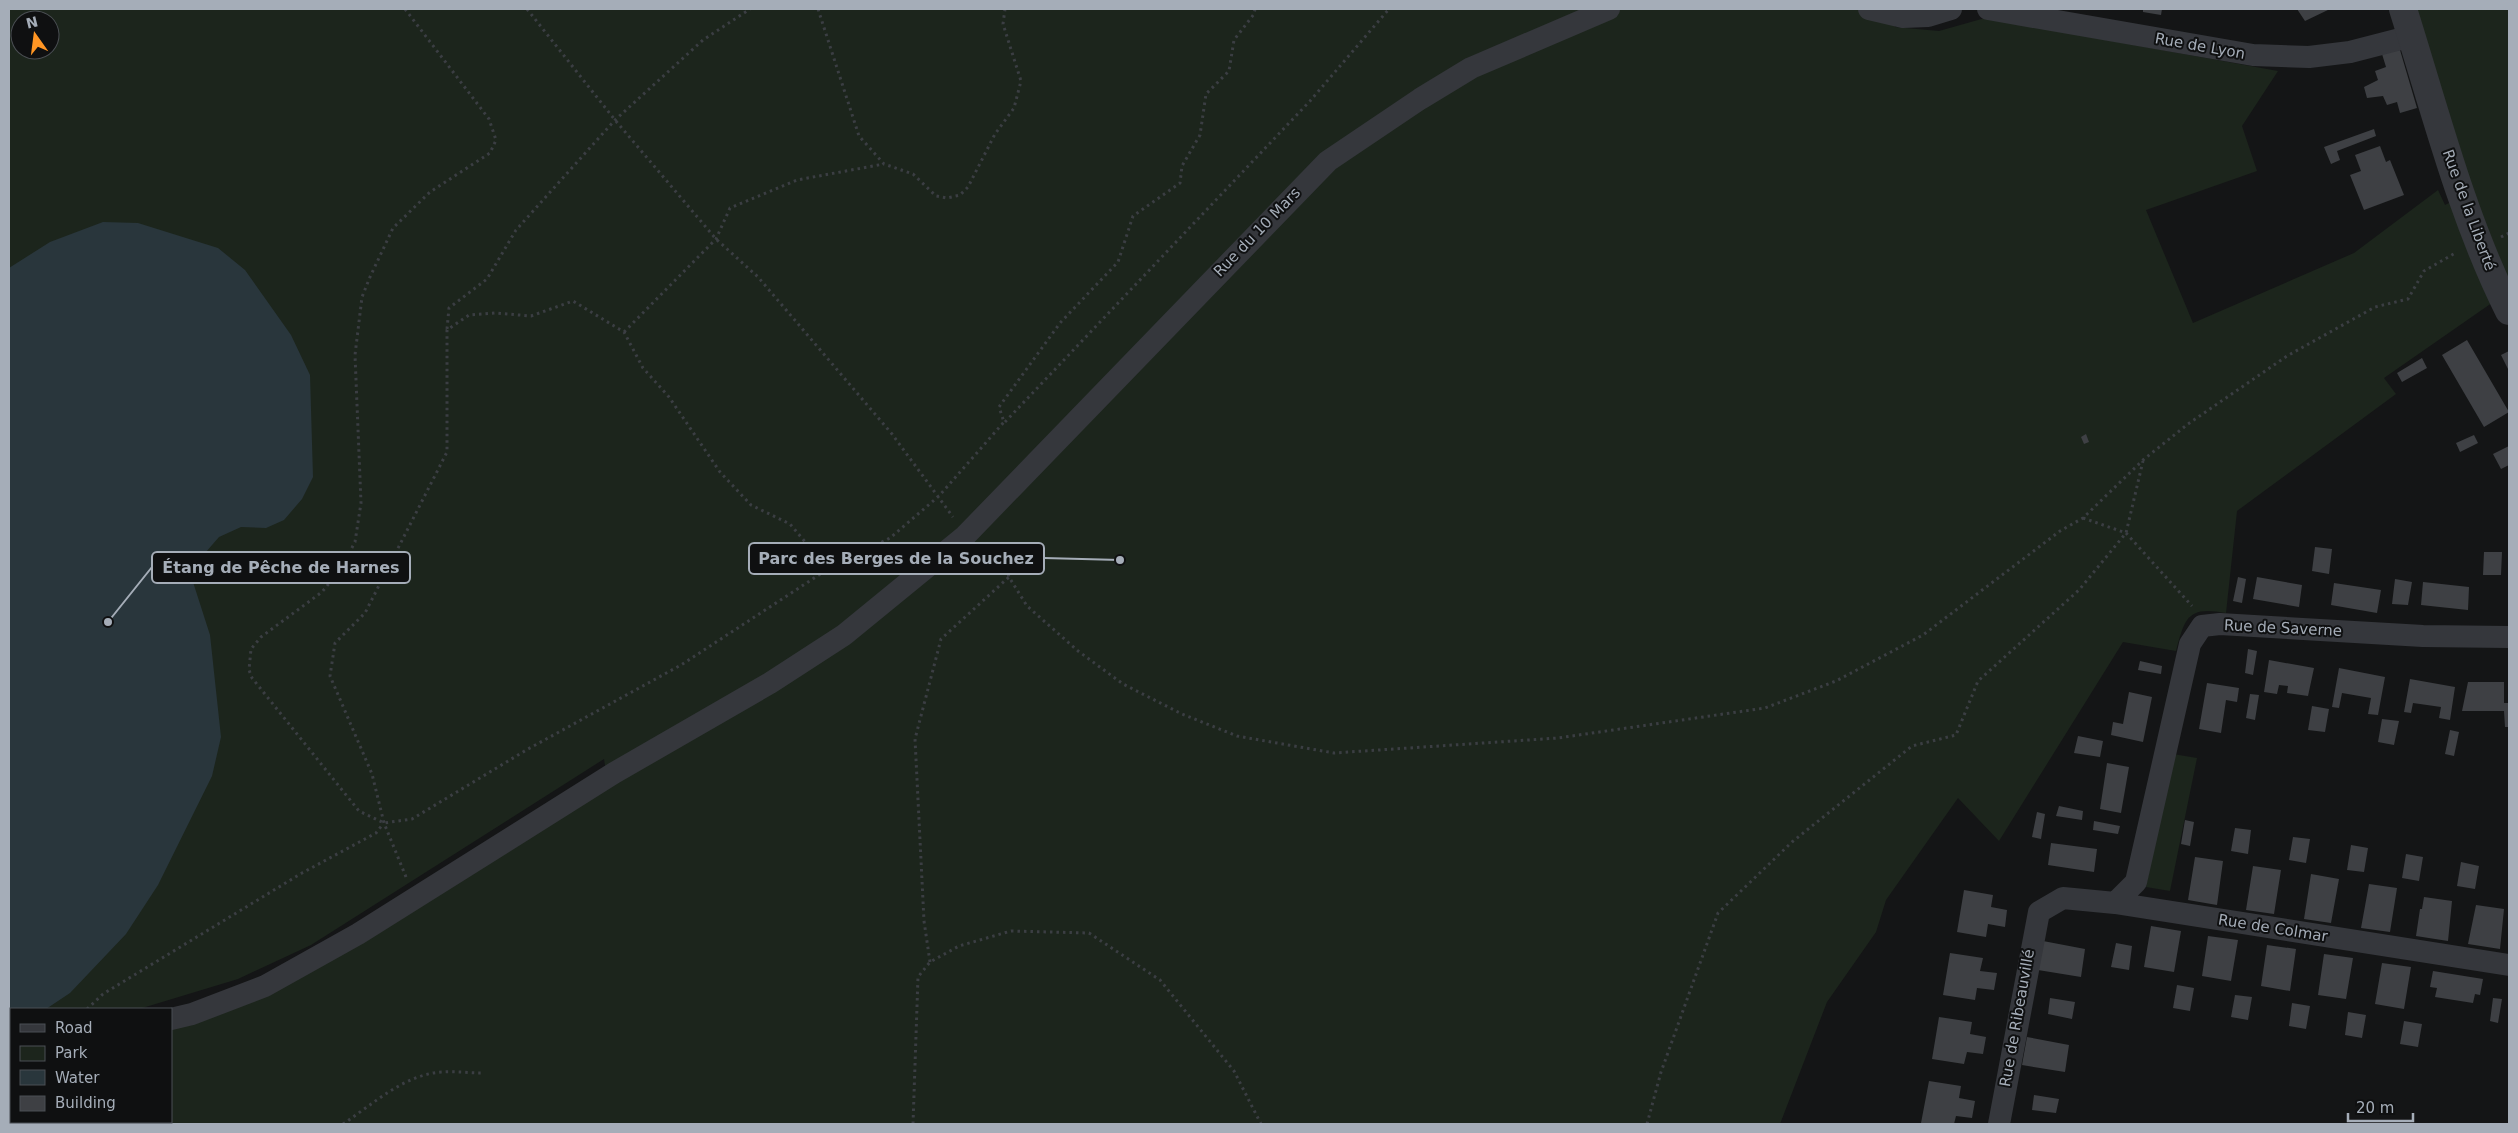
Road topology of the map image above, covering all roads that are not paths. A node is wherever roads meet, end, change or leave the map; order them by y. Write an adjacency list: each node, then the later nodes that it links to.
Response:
1 (1609, 9): 12 (street, Rue du 10 Mars)
2 (1869, 9): 3 (street)
3 (1950, 9)
4 (1988, 9): 6 (street, Rue de Lyon)
5 (2403, 9): 6 (street, Rue de la Liberté)
6 (2412, 36): 7 (street, Rue de la Liberté)
7 (2509, 311)
8 (2509, 637): 9 (street, Rue de Saverne)
9 (2115, 902): 10 (street, Rue de Colmar); 11 (street, Rue de Colmar)
10 (2039, 912): 13 (street, Rue de Ribeauvillé)
11 (2509, 965)
12 (172, 1019)
13 (1999, 1124)

